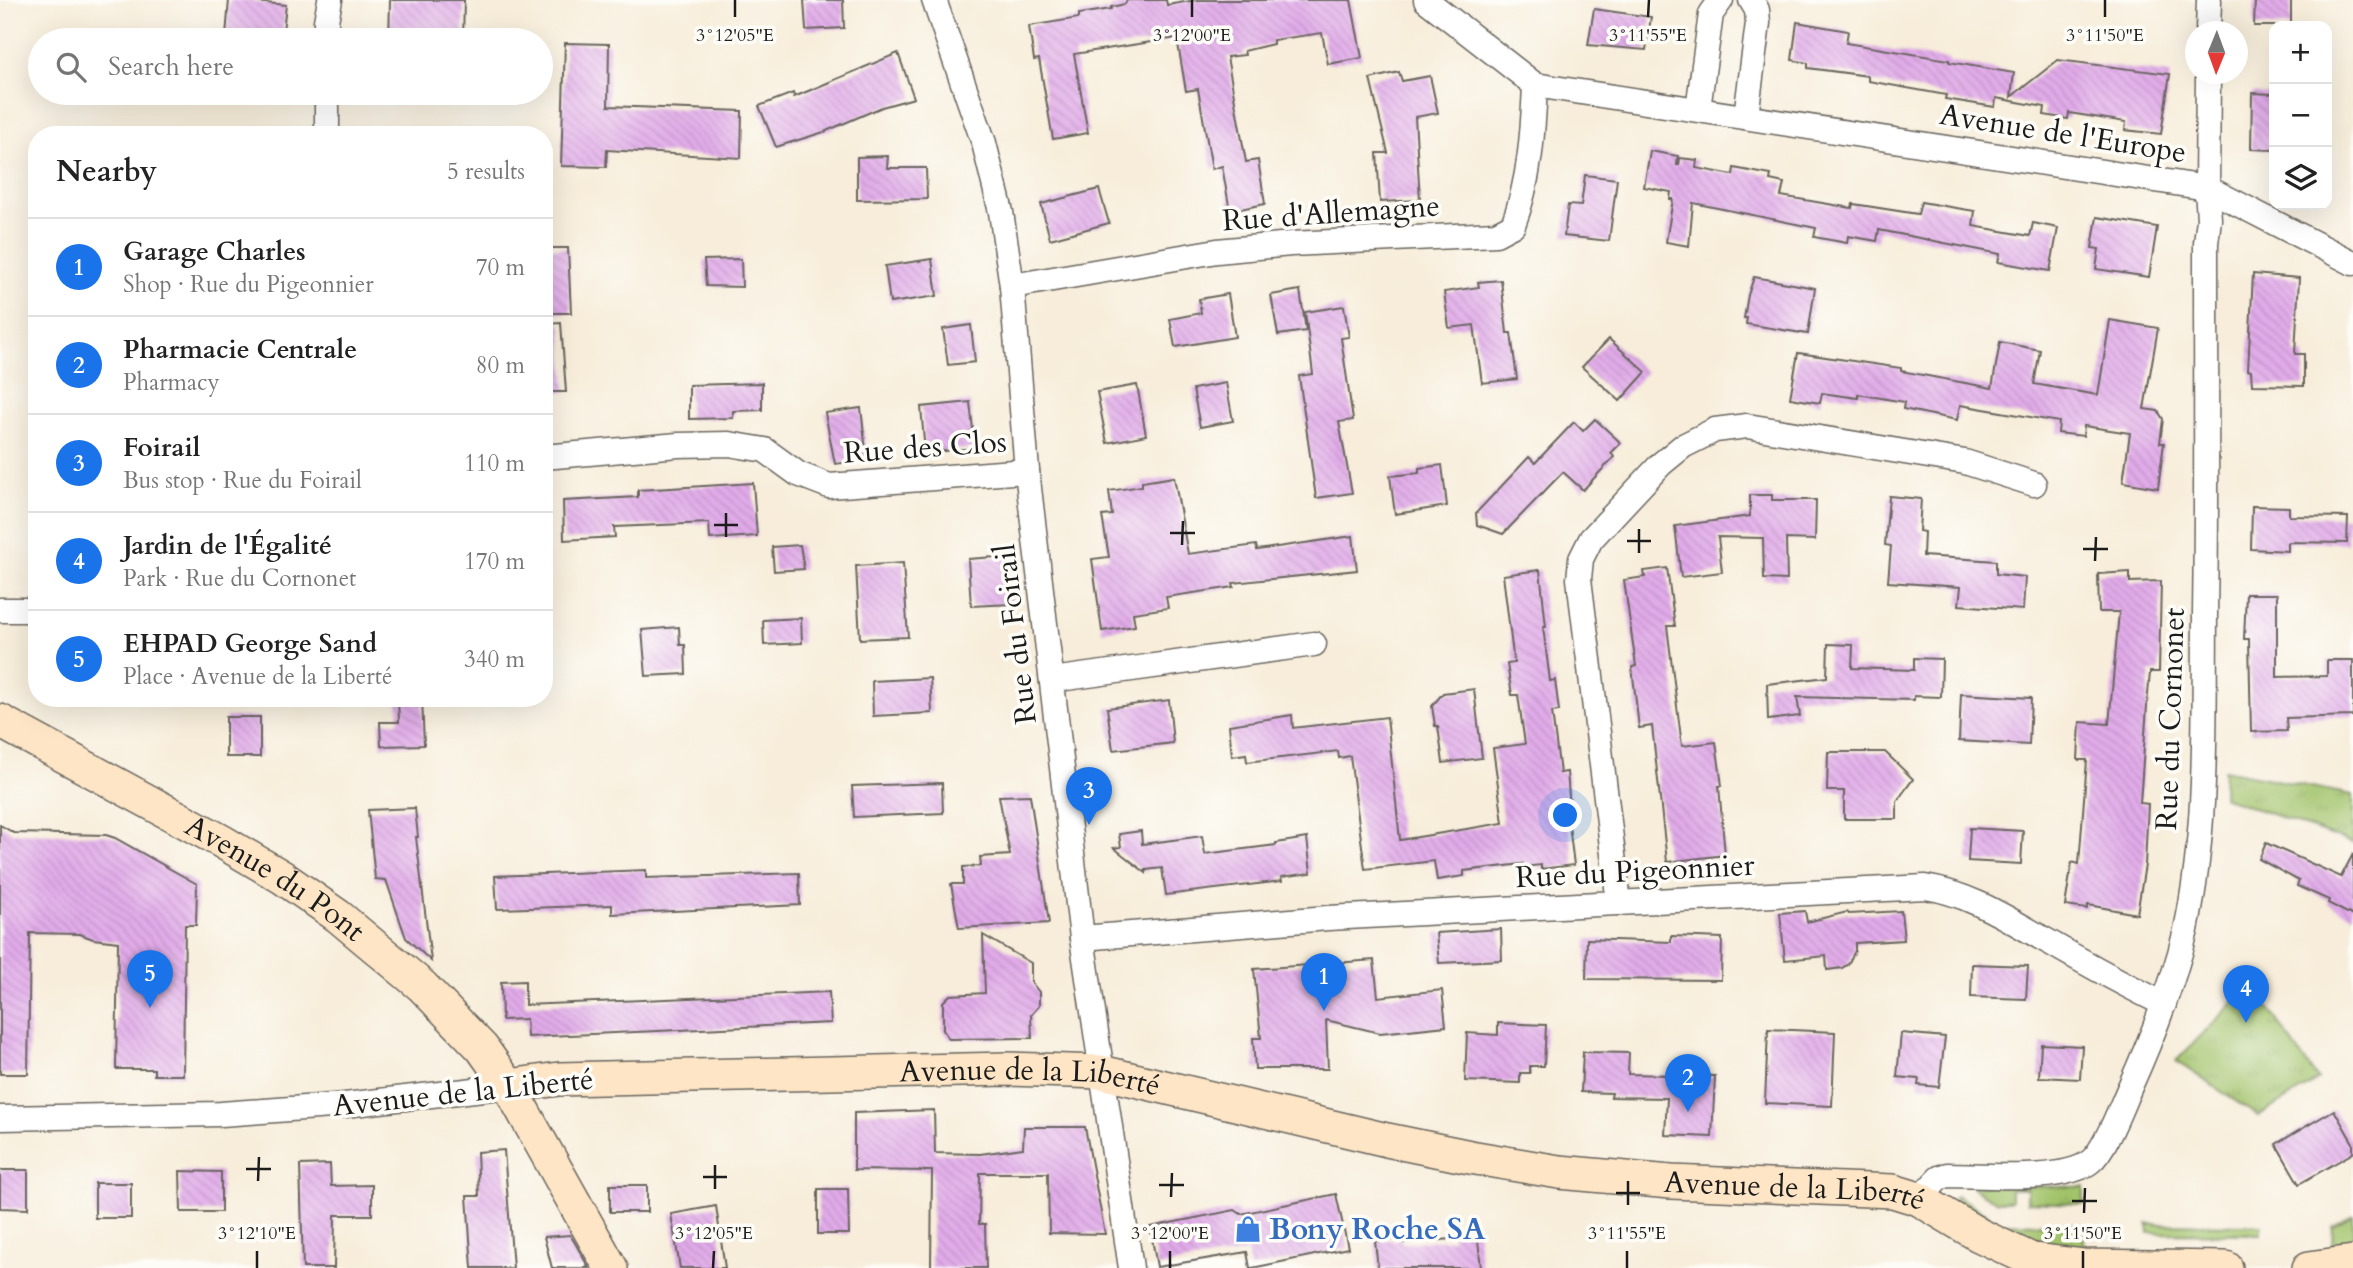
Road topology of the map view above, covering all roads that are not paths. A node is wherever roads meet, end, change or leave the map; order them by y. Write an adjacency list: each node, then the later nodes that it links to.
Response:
1 (330, 0): 8 (street)
2 (1426, 0): 10 (street, Avenue de l'Europe)
3 (1721, 0): 12 (street)
4 (1751, 0): 13 (street)
5 (2209, 0): 7 (street)
6 (938, 1): 17 (street, Rue du Foirail)
7 (2208, 21)
8 (326, 28)
9 (2208, 84): 15 (street, Rue du Cornonet)
10 (1535, 85): 12 (street, Avenue de l'Europe); 17 (street, Rue d'Allemagne)
11 (327, 105): 14 (street)
12 (1698, 108): 13 (street, Avenue de l'Europe)
13 (1746, 116): 15 (street, Avenue de l'Europe)
14 (327, 126)
15 (2207, 188): 16 (street, Avenue de l'Europe); 28 (street, Rue du Cornonet)
16 (2353, 263)
17 (1012, 286): 19 (street, Rue du Foirail)
18 (553, 456): 19 (street, Rue des Clos)
19 (1027, 471): 24 (street, Rue du Foirail)
20 (2034, 484): 26 (street)
21 (0, 610): 22 (street)
22 (28, 610)
23 (1314, 644): 24 (street)
24 (1052, 680): 27 (street, Rue du Foirail)
25 (0, 721): 30 (street, Avenue du Pont)
26 (1619, 903): 27 (street, Rue du Pigeonnier); 28 (street, Rue du Pigeonnier)
27 (1082, 938): 29 (street, Rue du Foirail)
28 (2164, 1004): 32 (street, Rue du Cornonet)
29 (1101, 1072): 30 (street, Avenue de la Liberté); 32 (street, Avenue de la Liberté); 35 (street, Rue du Foirail)
30 (509, 1086): 31 (street, Avenue de la Liberté); 34 (street, Avenue du Pont)
31 (0, 1118)
32 (1919, 1199): 36 (street, Avenue de la Liberté)
33 (2353, 1262): 37 (street)
34 (611, 1268)
35 (1131, 1268)
36 (2225, 1268)
37 (2309, 1268)

